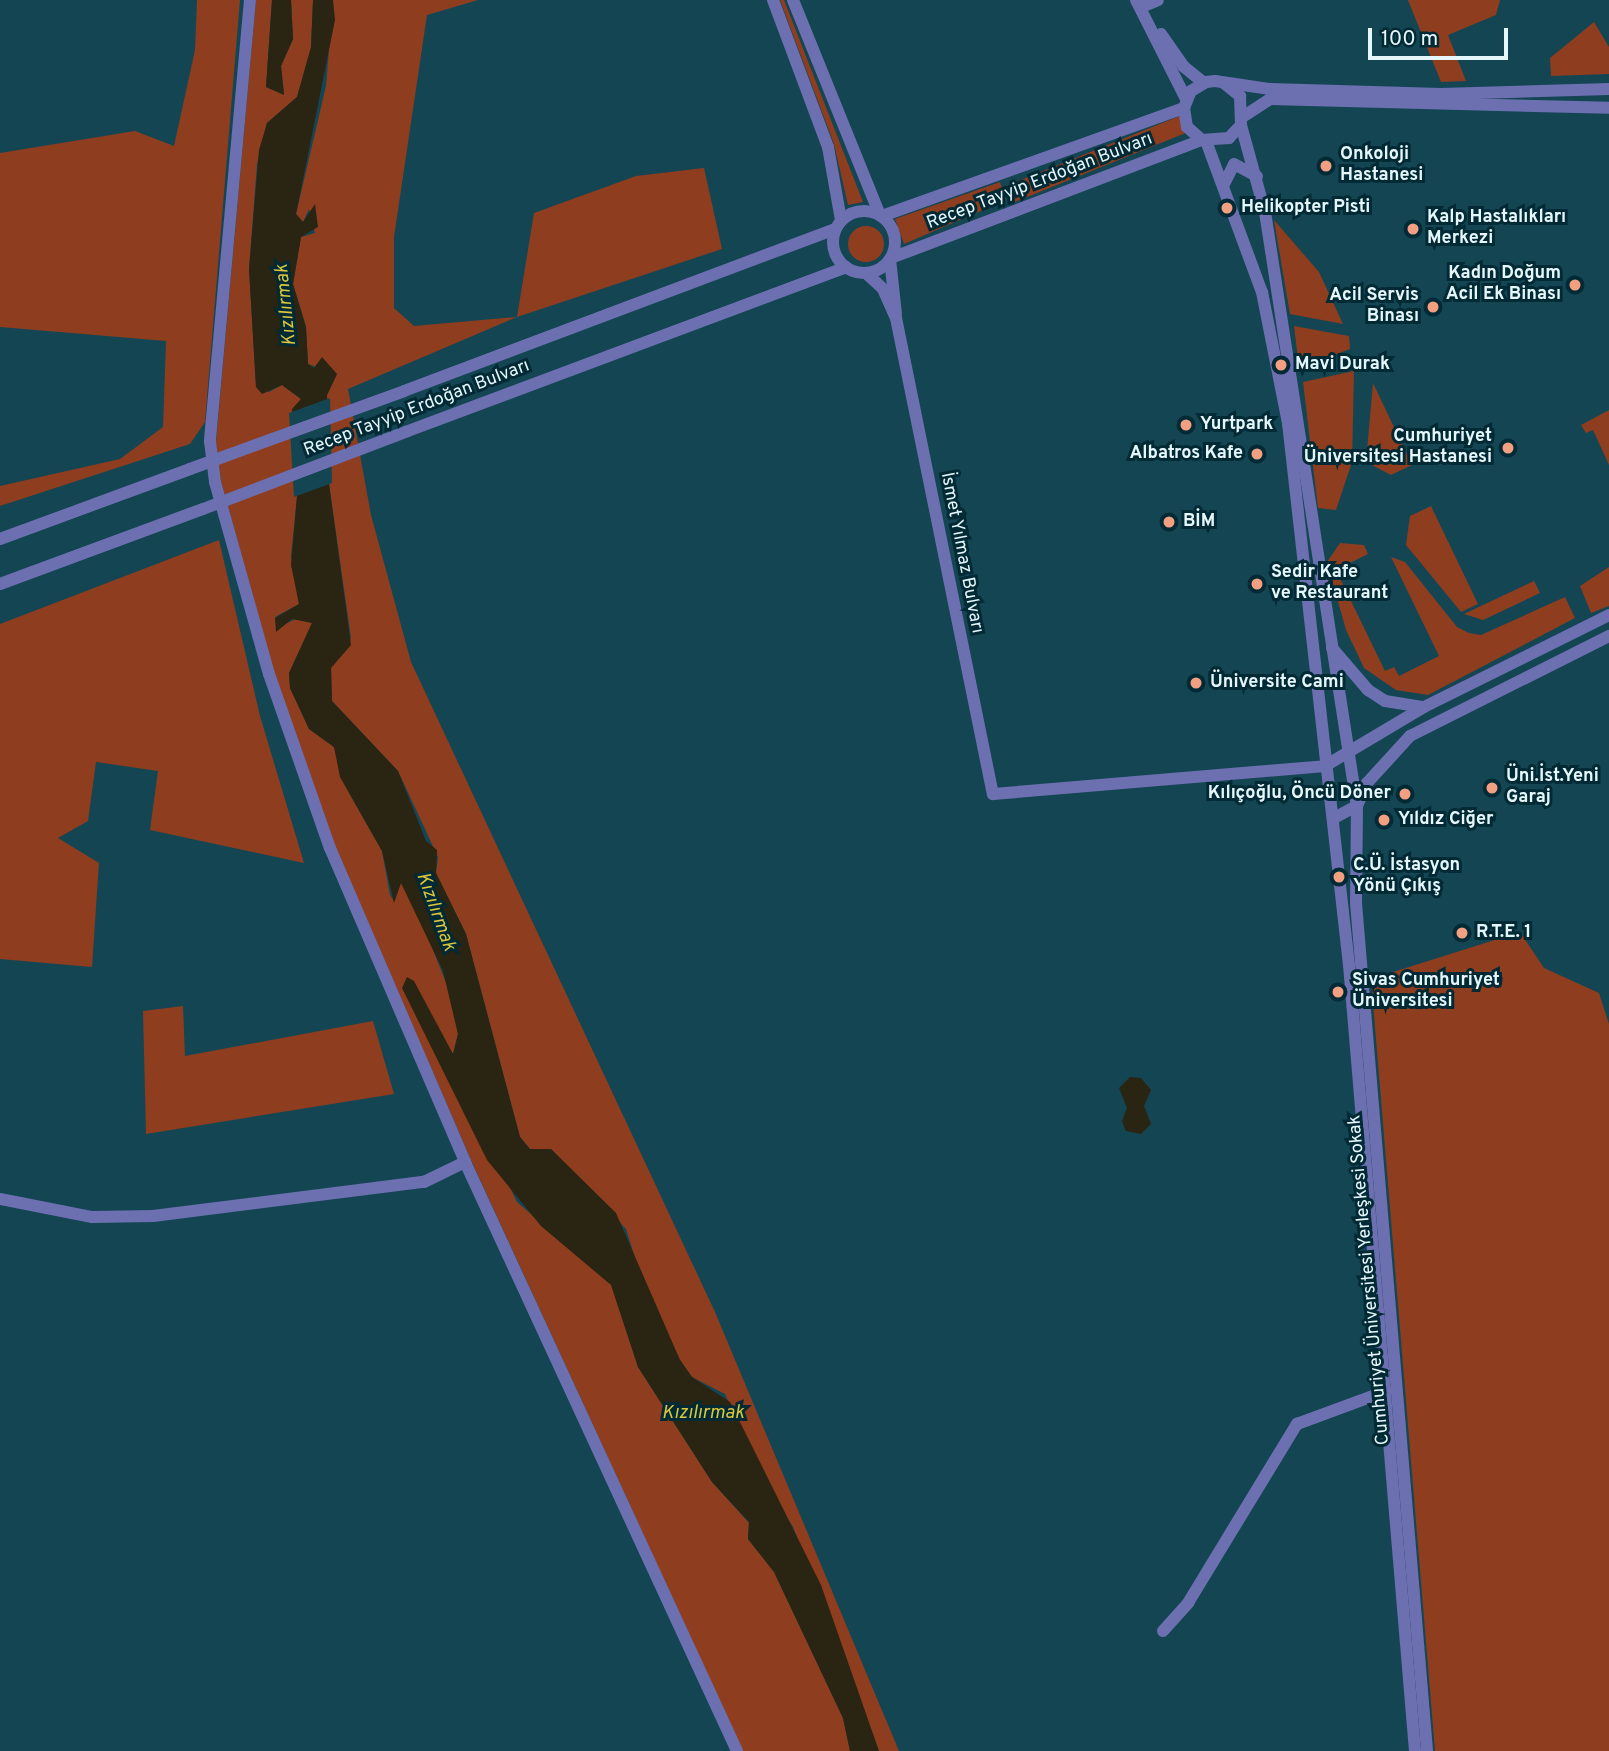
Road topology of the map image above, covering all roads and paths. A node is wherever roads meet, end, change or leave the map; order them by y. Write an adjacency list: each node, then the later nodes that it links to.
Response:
1 (250, 0): 31 (street)
2 (773, 0): 16 (street)
3 (793, 0): 15 (street, İsmet Yılmaz Bulvarı)
4 (1158, 0): 5 (street)
5 (1140, 2): 6 (street); 9 (street, Cumhuriyet Üniversitesi Yerleşkesi Sokak)
6 (1204, 83): 7 (street); 9 (street)
7 (1224, 83): 8 (street); 11 (street, Cumhuriyet Üniversitesi Yerleşkesi Sokak)
8 (1609, 89)
9 (1185, 103): 12 (street, Cumhuriyet Üniversitesi Yerleşkesi Sokak); 15 (street, Recep Tayyip Erdoğan Bulvarı)
10 (1609, 107): 11 (street)
11 (1243, 120): 12 (street); 13 (street, Cumhuriyet Üniversitesi Yerleşkesi Sokak)
12 (1204, 140): 14 (street, Cumhuriyet Üniversitesi Yerleşkesi Sokak); 17 (street, Recep Tayyip Erdoğan Bulvarı)
13 (1258, 176): 14 (street); 25 (street, Cumhuriyet Üniversitesi Yerleşkesi Sokak)
14 (1224, 184): 28 (street, Cumhuriyet Üniversitesi Yerleşkesi Sokak)
15 (881, 215): 16 (street); 17 (street, İsmet Yılmaz Bulvarı)
16 (839, 225): 18 (street); 21 (street, Recep Tayyip Erdoğan Bulvarı, bridge)
17 (891, 258): 19 (street); 20 (street, İsmet Yılmaz Bulvarı)
18 (846, 267): 19 (street); 22 (street, Recep Tayyip Erdoğan Bulvarı, bridge)
19 (866, 273): 20 (street, İsmet Yılmaz Bulvarı)
20 (896, 318): 28 (street, İsmet Yılmaz Bulvarı)
21 (0, 539)
22 (0, 584)
23 (1609, 615): 26 (street)
24 (1609, 636): 29 (street, Cumhuriyet Üniversitesi Yerleşkesi Sokak)
25 (1330, 645): 26 (street); 27 (street, Cumhuriyet Üniversitesi Yerleşkesi Sokak)
26 (1424, 707): 27 (street)
27 (1350, 755): 28 (street); 29 (street, Cumhuriyet Üniversitesi Yerleşkesi Sokak)
28 (1325, 766): 30 (street, Cumhuriyet Üniversitesi Yerleşkesi Sokak)
29 (1357, 806): 30 (street); 37 (street, Cumhuriyet Üniversitesi Yerleşkesi Sokak)
30 (1334, 818): 33 (street, Cumhuriyet Üniversitesi Yerleşkesi Sokak)
31 (466, 1162): 32 (street); 35 (street)
32 (0, 1199)
33 (1386, 1391): 34 (street); 36 (street, Cumhuriyet Üniversitesi Yerleşkesi Sokak)
34 (1164, 1631)
35 (737, 1751)
36 (1415, 1751)
37 (1427, 1751)

